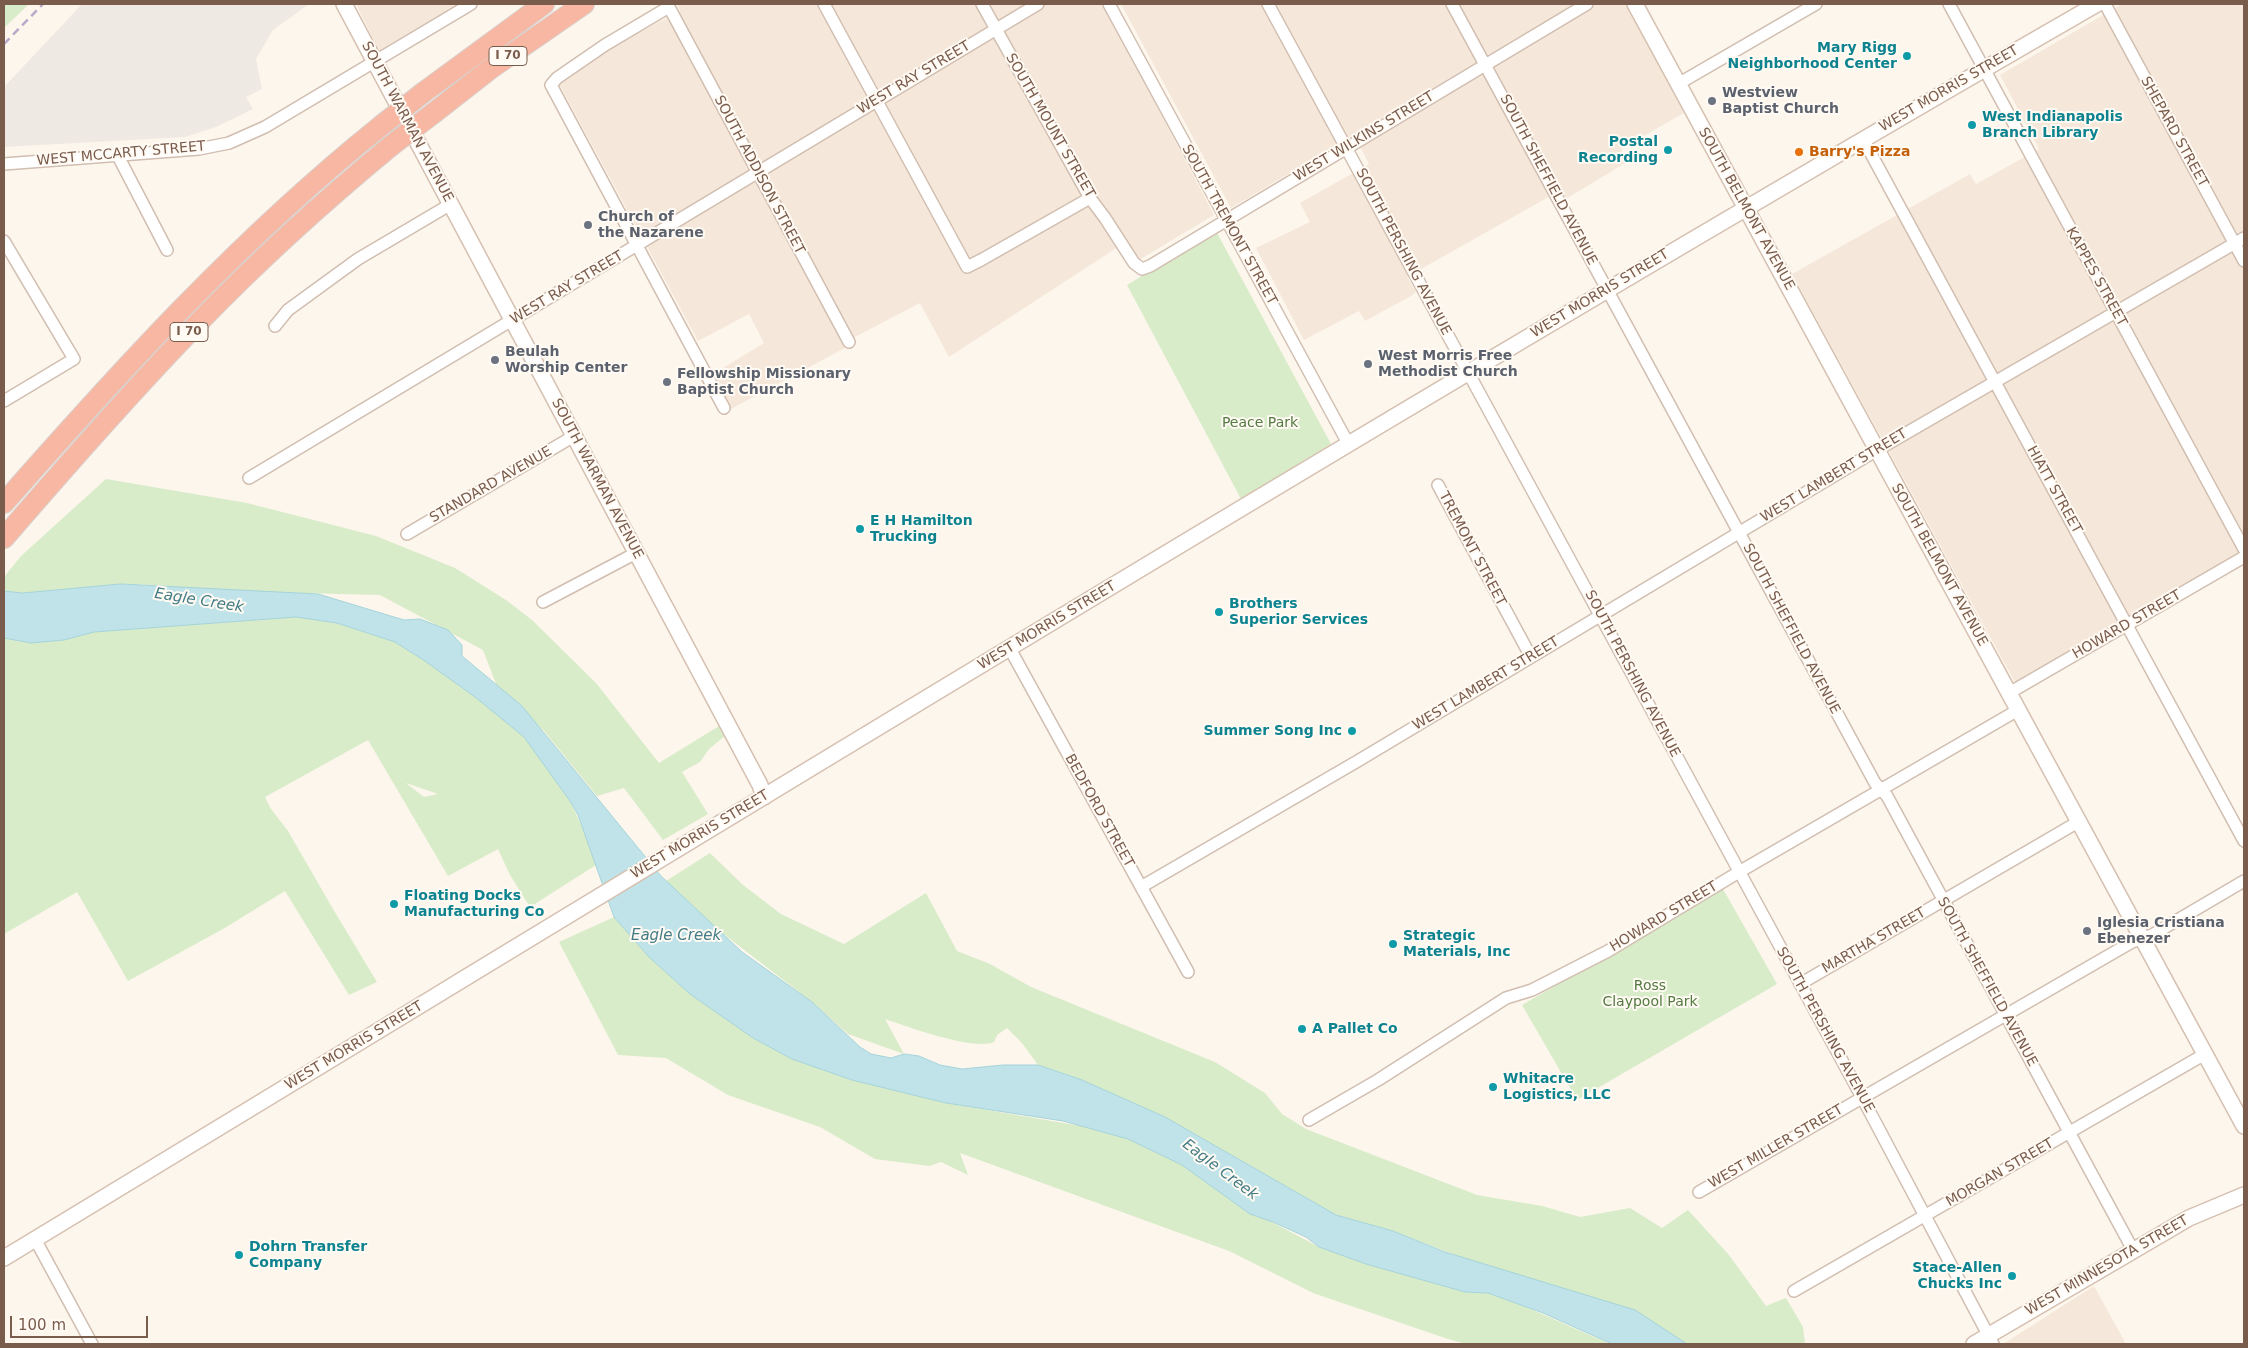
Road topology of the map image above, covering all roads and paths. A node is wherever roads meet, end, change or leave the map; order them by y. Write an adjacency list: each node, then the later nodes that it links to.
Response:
1 (344, 4): 18 (main road, SOUTH WARMAN AVENUE)
2 (471, 4): 18 (street, WEST MCCARTY STREET)
3 (544, 4): 52 (highway, I 70, bridge)
4 (584, 4): 55 (highway, I 70, bridge)
5 (824, 4): 22 (street)
6 (982, 4): 17 (street, SOUTH MOUNT STREET)
7 (1038, 4): 17 (street, WEST RAY STREET)
8 (1109, 4): 31 (street, SOUTH TREMONT STREET)
9 (1268, 4): 24 (street, SOUTH PERSHING AVENUE)
10 (1452, 4): 19 (street, SOUTH SHEFFIELD AVENUE)
11 (1587, 4): 19 (street, WEST WILKINS STREET)
12 (1634, 4): 21 (main road, SOUTH BELMONT AVENUE)
13 (1816, 4): 21 (street)
14 (1949, 4): 20 (street, KAPPES STREET)
15 (2096, 4): 20 (main road, WEST MORRIS STREET)
16 (2105, 4): 32 (street, SHEPARD STREET)
17 (996, 29): 22 (street, WEST RAY STREET); 28 (street, SOUTH MOUNT STREET)
18 (375, 62): 25 (street, WEST MCCARTY STREET); 29 (main road, SOUTH WARMAN AVENUE)
19 (1485, 64): 24 (street, WEST WILKINS STREET); 38 (street, SOUTH SHEFFIELD AVENUE)
20 (1983, 69): 23 (main road, WEST MORRIS STREET); 39 (street, KAPPES STREET)
21 (1678, 84): 30 (main road, SOUTH BELMONT AVENUE)
22 (876, 101): 27 (street, WEST RAY STREET); 28 (street)
23 (1863, 139): 30 (main road, WEST MORRIS STREET); 44 (street, HIATT STREET)
24 (1346, 147): 31 (street, WEST WILKINS STREET); 43 (street, SOUTH PERSHING AVENUE)
25 (118, 156): 26 (street, WEST MCCARTY STREET); 35 (street)
26 (4, 164)
27 (757, 172): 34 (street, WEST RAY STREET); 34 (street, SOUTH ADDISON STREET); 42 (street, SOUTH ADDISON STREET)
28 (1090, 198): 37 (street, SOUTH MOUNT STREET)
29 (450, 204): 40 (main road, SOUTH WARMAN AVENUE); 41 (street)
30 (1745, 208): 38 (main road, WEST MORRIS STREET); 49 (main road, SOUTH BELMONT AVENUE)
31 (1227, 220): 37 (street, WEST WILKINS STREET); 48 (street, SOUTH TREMONT STREET)
32 (2240, 240): 36 (street, SHEPARD STREET); 39 (street, WEST LAMBERT STREET)
33 (4, 241): 45 (street)
34 (636, 246): 40 (street, WEST RAY STREET); 46 (street)
35 (167, 250)
36 (2244, 261)
37 (1142, 269)
38 (1607, 290): 43 (main road, WEST MORRIS STREET); 53 (street, SOUTH SHEFFIELD AVENUE)
39 (2115, 312): 44 (street, WEST LAMBERT STREET); 56 (street, KAPPES STREET)
40 (513, 320): 47 (main road, SOUTH WARMAN AVENUE); 50 (street, WEST RAY STREET)
41 (275, 326)
42 (849, 342)
43 (1469, 374): 48 (main road, WEST MORRIS STREET); 60 (street, SOUTH PERSHING AVENUE)
44 (1994, 382): 49 (street, WEST LAMBERT STREET); 61 (street, HIATT STREET)
45 (4, 401)
46 (724, 408)
47 (574, 436): 54 (street, STANDARD AVENUE); 57 (main road, SOUTH WARMAN AVENUE)
48 (1349, 445): 62 (main road, WEST MORRIS STREET)
49 (1877, 450): 53 (street, WEST LAMBERT STREET); 64 (main road, SOUTH BELMONT AVENUE)
50 (249, 478)
51 (1438, 485): 63 (street, TREMONT STREET)
52 (4, 504)
53 (1739, 533): 60 (street, WEST LAMBERT STREET); 66 (street, SOUTH SHEFFIELD AVENUE)
54 (407, 534)
55 (4, 537)
56 (2244, 549)
57 (636, 552): 59 (street); 67 (main road, SOUTH WARMAN AVENUE)
58 (2244, 557): 61 (street, HOWARD STREET)
59 (543, 602)
60 (1600, 616): 63 (street, WEST LAMBERT STREET); 70 (street, SOUTH PERSHING AVENUE)
61 (2127, 625): 64 (street, HOWARD STREET); 69 (street, HIATT STREET)
62 (1010, 649): 67 (main road, WEST MORRIS STREET); 72 (street, BEDFORD STREET)
63 (1531, 657): 72 (street, WEST LAMBERT STREET)
64 (2009, 693): 65 (main road, SOUTH BELMONT AVENUE)
65 (2018, 710): 66 (street, HOWARD STREET); 68 (main road, SOUTH BELMONT AVENUE)
66 (1881, 790): 70 (street, HOWARD STREET); 73 (street, SOUTH SHEFFIELD AVENUE)
67 (764, 797): 86 (main road, WEST MORRIS STREET)
68 (2078, 822): 73 (street, MARTHA STREET); 74 (main road, SOUTH BELMONT AVENUE)
69 (2244, 841)
70 (1739, 872): 76 (street, SOUTH PERSHING AVENUE); 80 (street, HOWARD STREET)
71 (2244, 881): 74 (street, WEST MILLER STREET)
72 (1141, 887): 75 (street, BEDFORD STREET)
73 (1943, 901): 76 (street, MARTHA STREET); 77 (street, SOUTH SHEFFIELD AVENUE)
74 (2142, 938): 77 (street, WEST MILLER STREET); 78 (main road, SOUTH BELMONT AVENUE)
75 (1188, 972)
76 (1800, 984): 79 (street, SOUTH PERSHING AVENUE)
77 (2006, 1015): 79 (street, WEST MILLER STREET); 82 (street, SOUTH SHEFFIELD AVENUE)
78 (2205, 1054): 81 (main road, SOUTH BELMONT AVENUE); 82 (street, MORGAN STREET)
79 (1862, 1098): 83 (street, WEST MILLER STREET); 85 (street, SOUTH PERSHING AVENUE)
80 (1309, 1120)
81 (2244, 1126)
82 (2070, 1133): 85 (street, MORGAN STREET); 87 (street, SOUTH SHEFFIELD AVENUE)
83 (1699, 1192)
84 (2244, 1195): 87 (main road, WEST MINNESOTA STREET)
85 (1925, 1216): 89 (street, MORGAN STREET); 90 (street, SOUTH PERSHING AVENUE)
86 (35, 1239): 88 (main road, WEST MORRIS STREET); 91 (street)
87 (2134, 1250): 90 (main road, WEST MINNESOTA STREET)
88 (4, 1258)
89 (1794, 1291)
90 (1991, 1340): 92 (main road, WEST MINNESOTA STREET)
91 (92, 1344)
92 (1974, 1344)

